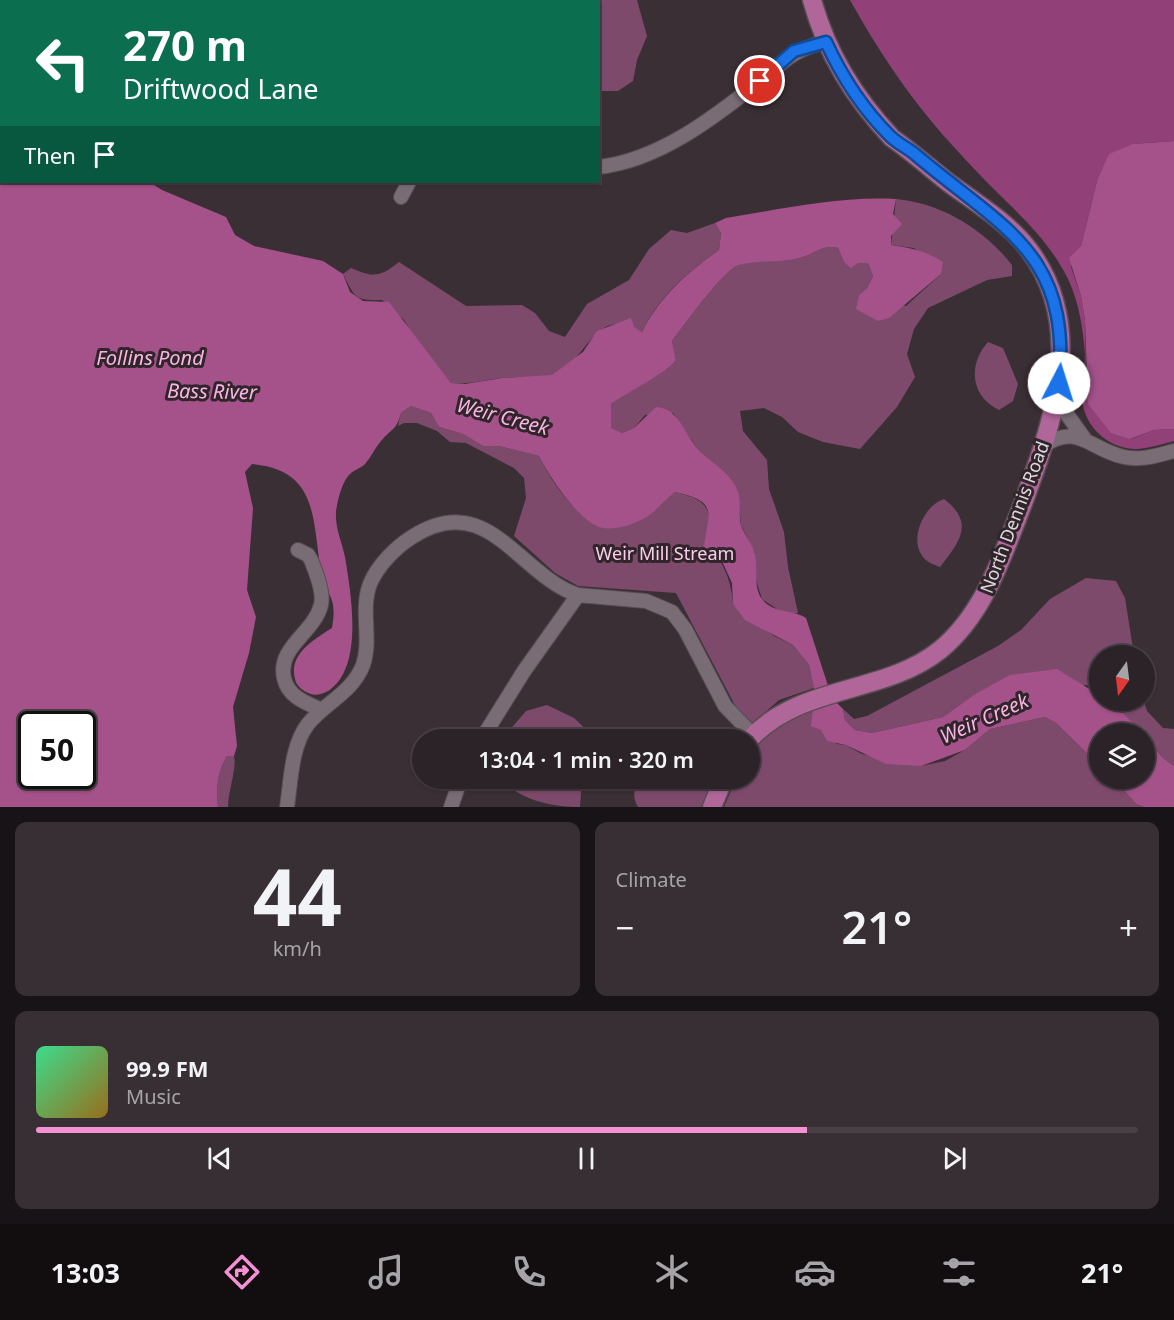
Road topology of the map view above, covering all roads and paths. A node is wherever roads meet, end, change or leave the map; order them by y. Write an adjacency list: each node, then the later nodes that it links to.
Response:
1 (812, 0): 2 (main road, North Dennis Road)
2 (826, 42): 3 (street); 6 (main road, North Dennis Road)
3 (600, 167)
4 (408, 183): 5 (street)
5 (401, 197)
6 (1059, 383): 7 (street); 8 (main road, North Dennis Road)
7 (1084, 438): 8 (street); 9 (street)
8 (1043, 446): 15 (main road, North Dennis Road)
9 (1174, 451)
10 (297, 550): 12 (street)
11 (578, 595): 12 (street); 13 (street); 14 (street)
12 (322, 710): 18 (street)
13 (488, 729)
14 (744, 729)
15 (760, 730)
16 (457, 789): 19 (street)
17 (719, 789): 20 (main road)
18 (286, 807)
19 (451, 807)
20 (712, 807)

